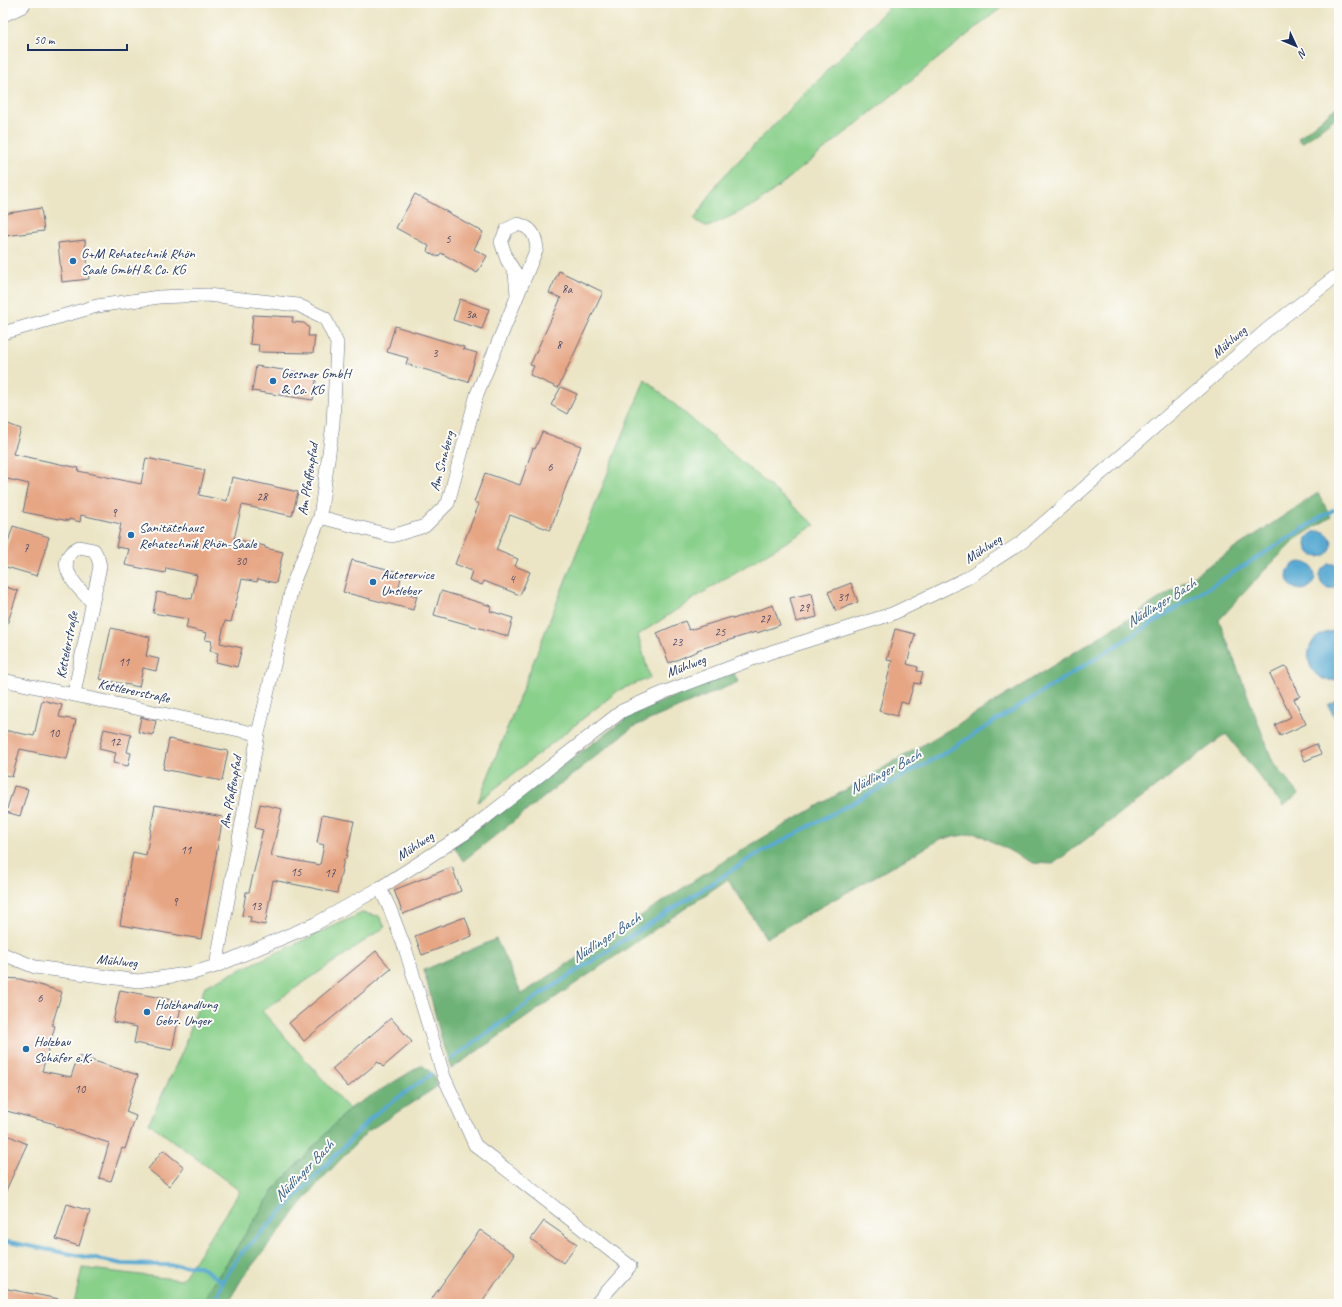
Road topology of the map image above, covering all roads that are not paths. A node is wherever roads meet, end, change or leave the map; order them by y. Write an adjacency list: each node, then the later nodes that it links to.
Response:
1 (20, 3): 2 (main road)
2 (3, 11)
3 (1339, 274): 11 (street, Mühlweg)
4 (517, 295): 4 (street, Am Sinnberg); 6 (street, Am Sinnberg)
5 (3, 333): 6 (street, Am Pfaffenpfad)
6 (320, 517): 10 (street, Am Pfaffenpfad)
7 (92, 602): 9 (street, Kettelerstraße)
8 (3, 680): 9 (street, Kettlererstraße)
9 (74, 694): 10 (street, Kettlererstraße)
10 (258, 734): 13 (street, Am Pfaffenpfad)
11 (380, 888): 13 (street, Mühlweg); 14 (street)
12 (3, 954): 13 (street, Mühlweg)
13 (216, 966)
14 (596, 1304)

